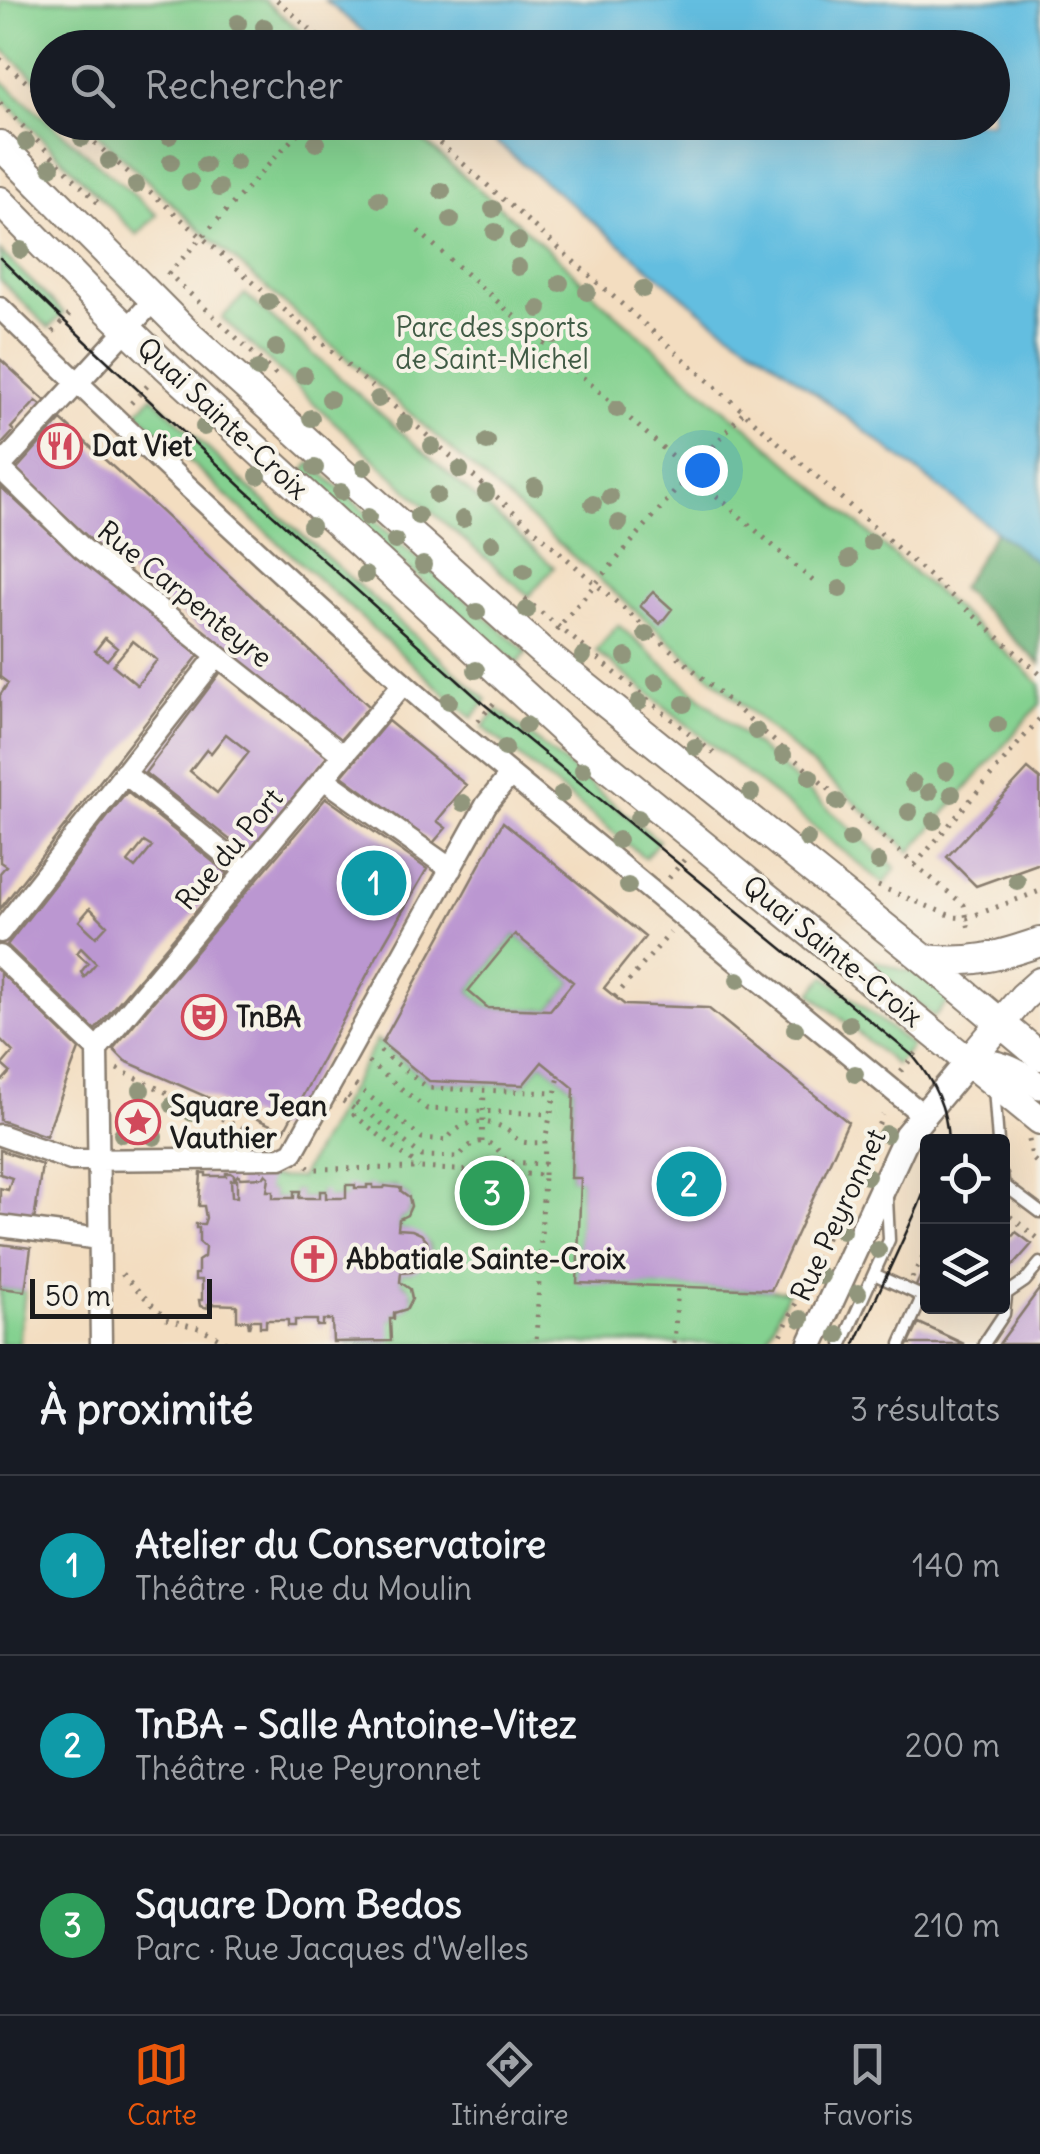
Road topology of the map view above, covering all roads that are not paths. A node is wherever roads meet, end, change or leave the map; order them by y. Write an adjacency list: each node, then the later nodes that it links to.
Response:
1 (0, 145): 3 (main road)
2 (0, 201): 5 (main road)
3 (156, 280): 5 (street, Quai Sainte-Croix); 19 (main road, Quai Sainte-Croix)
4 (0, 308): 6 (street)
5 (127, 328): 6 (street); 23 (main road, Quai Sainte-Croix)
6 (76, 383): 7 (street); 9 (street)
7 (0, 468): 8 (street, Rue Carpenteyre)
8 (217, 656): 10 (street, Rue Carpenteyre); 11 (street)
9 (403, 684): 10 (street, Rue du Port); 12 (street)
10 (344, 755): 13 (street, Rue du Port)
11 (124, 773): 15 (street); 16 (street)
12 (510, 775): 14 (street); 26 (street)
13 (324, 778): 14 (street); 15 (street, Rue du Port)
14 (451, 868): 30 (street)
15 (246, 871): 22 (street, Rue du Port)
16 (0, 932)
17 (1040, 942): 19 (main road)
18 (0, 956): 22 (street)
19 (924, 959): 21 (main road, Quai Sainte-Croix)
20 (1040, 982): 21 (main road)
21 (1000, 1024): 23 (main road); 24 (main road, Quai Sainte-Croix)
22 (97, 1050): 30 (street)
23 (968, 1062): 24 (main road, Quai Sainte-Croix); 26 (street, Rue Peyronnet)
24 (1017, 1070): 25 (street); 27 (main road); 28 (lane)
25 (1040, 1086)
26 (923, 1115): 31 (street, Rue Peyronnet)
27 (1034, 1129)
28 (1000, 1134)
29 (0, 1135): 30 (street)
30 (99, 1161): 35 (street)
31 (886, 1182): 37 (lane); 43 (street, Rue Peyronnet)
32 (1010, 1193): 33 (lane)
33 (1040, 1212)
34 (0, 1226): 35 (street)
35 (100, 1239): 42 (street)
36 (1040, 1264): 38 (lane)
37 (874, 1274): 39 (lane); 44 (lane)
38 (1010, 1292)
39 (920, 1296)
40 (920, 1308): 45 (lane)
41 (1004, 1314): 46 (lane)
42 (102, 1344)
43 (810, 1344)
44 (842, 1344)
45 (901, 1344)
46 (984, 1344)

